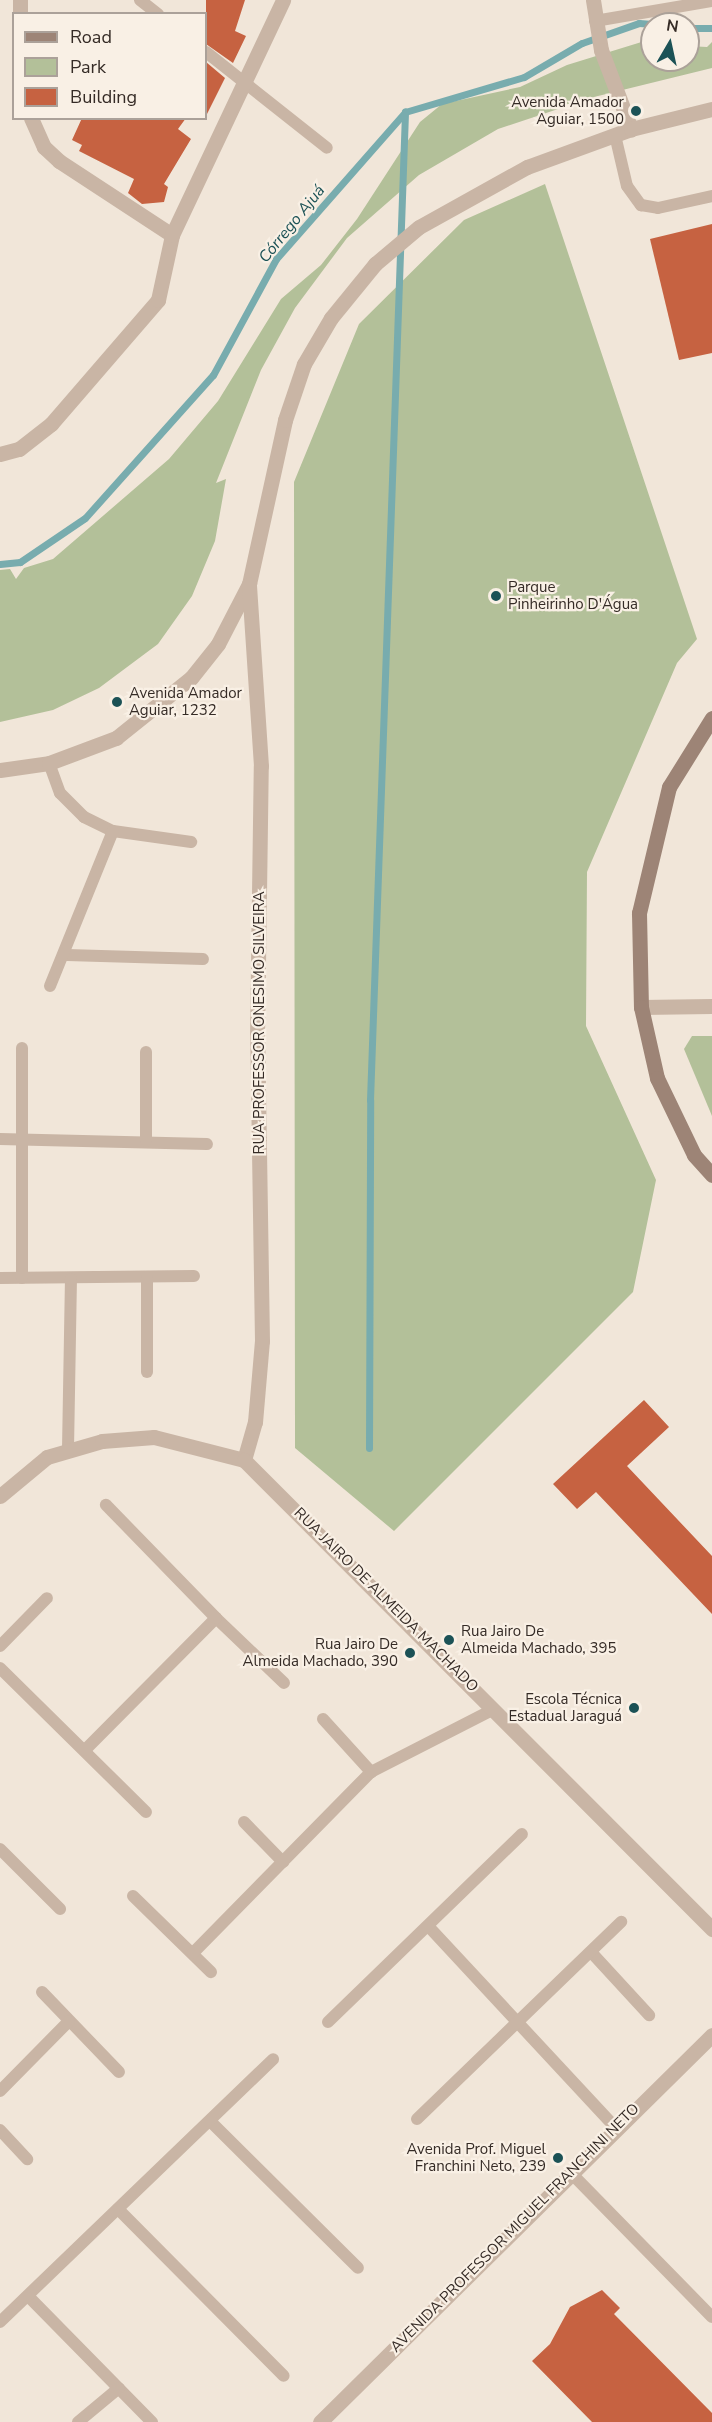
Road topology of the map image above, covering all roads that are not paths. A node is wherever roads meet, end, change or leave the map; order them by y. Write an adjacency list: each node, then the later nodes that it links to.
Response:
1 (140, 0): 5 (lane)
2 (283, 0): 8 (street)
3 (593, 0): 6 (street)
4 (712, 1): 6 (lane)
5 (155, 12)
6 (595, 21): 11 (street)
7 (207, 53): 8 (lane)
8 (244, 84): 13 (lane); 15 (street)
9 (712, 109): 11 (street)
10 (32, 120): 15 (street)
11 (631, 129): 12 (street)
12 (615, 135): 14 (lane); 17 (street)
13 (327, 148)
14 (712, 196)
15 (172, 235): 16 (street)
16 (0, 454)
17 (249, 584): 19 (street); 42 (street, RUA PROFESSOR ONESIMO SILVEIRA)
18 (712, 718): 27 (street)
19 (48, 764): 20 (street); 21 (lane)
20 (0, 770)
21 (113, 831): 22 (lane); 23 (lane)
22 (191, 842)
23 (67, 955): 24 (lane); 25 (lane)
24 (203, 959)
25 (50, 986)
26 (712, 1006): 27 (street)
27 (641, 1007): 34 (street)
28 (22, 1048): 31 (lane)
29 (146, 1052): 32 (lane)
30 (0, 1138): 31 (lane)
31 (23, 1138): 32 (lane); 37 (lane)
32 (146, 1141): 33 (lane)
33 (207, 1144)
34 (712, 1175)
35 (194, 1276): 38 (lane)
36 (0, 1278): 37 (lane)
37 (22, 1278): 39 (lane)
38 (147, 1278): 39 (lane); 40 (lane)
39 (71, 1279): 41 (lane)
40 (147, 1372)
41 (68, 1449): 42 (street); 43 (street)
42 (244, 1460): 50 (street, RUA JAIRO DE ALMEIDA MACHADO)
43 (0, 1496)
44 (106, 1505): 46 (lane)
45 (47, 1598): 47 (lane)
46 (216, 1618): 49 (lane); 52 (lane)
47 (0, 1646)
48 (0, 1668): 52 (lane)
49 (284, 1683)
50 (494, 1709): 53 (lane); 63 (street, RUA JAIRO DE ALMEIDA MACHADO)
51 (323, 1719): 53 (lane)
52 (85, 1750): 54 (lane)
53 (371, 1772): 58 (lane)
54 (146, 1812)
55 (244, 1822): 58 (lane)
56 (522, 1834): 62 (lane)
57 (0, 1849): 60 (lane)
58 (283, 1862): 65 (lane)
59 (133, 1896): 65 (lane)
60 (60, 1909)
61 (621, 1922): 64 (lane)
62 (429, 1927): 70 (lane); 71 (lane)
63 (712, 1929)
64 (591, 1952): 68 (lane); 71 (lane)
65 (193, 1953): 66 (lane)
66 (211, 1972)
67 (42, 1992): 69 (lane)
68 (649, 2015)
69 (69, 2021): 74 (lane); 75 (lane)
70 (328, 2022)
71 (517, 2024): 76 (lane); 78 (lane)
72 (712, 2035): 78 (street, AVENIDA PROFESSOR MIGUEL FRANCHINI NETO)
73 (273, 2059): 77 (lane)
74 (119, 2072)
75 (0, 2091)
76 (417, 2119)
77 (211, 2121): 82 (lane); 83 (lane)
78 (616, 2128): 81 (street, AVENIDA PROFESSOR MIGUEL FRANCHINI NETO)
79 (0, 2130): 80 (lane)
80 (27, 2159)
81 (570, 2172): 85 (lane); 91 (street, AVENIDA PROFESSOR MIGUEL FRANCHINI NETO)
82 (118, 2209): 84 (lane); 87 (lane)
83 (358, 2268)
84 (28, 2296): 86 (lane); 88 (lane)
85 (712, 2317)
86 (0, 2322)
87 (284, 2376)
88 (119, 2388): 89 (lane); 90 (lane)
89 (78, 2422)
90 (152, 2422)
91 (320, 2422)

